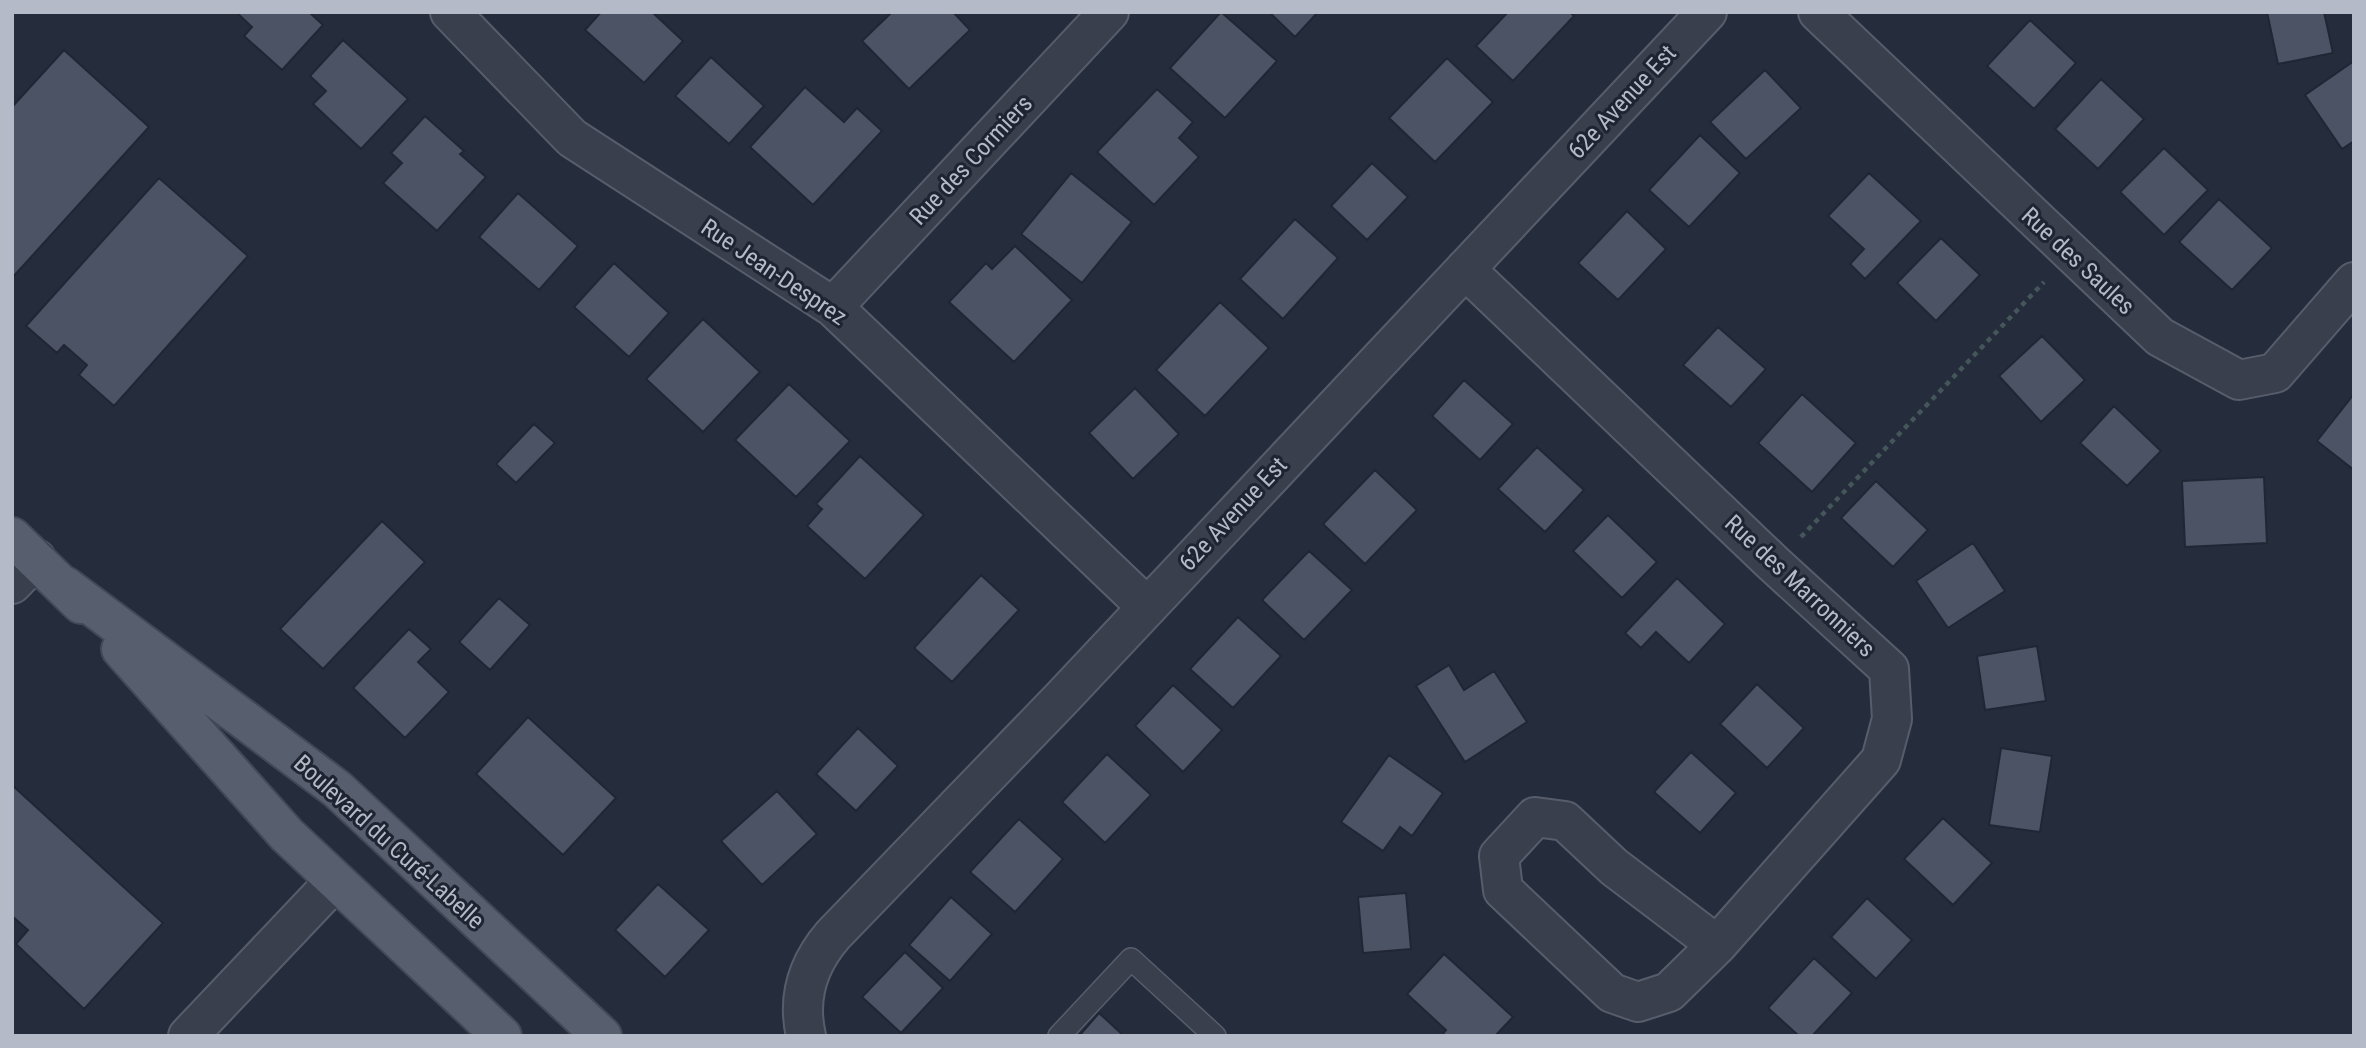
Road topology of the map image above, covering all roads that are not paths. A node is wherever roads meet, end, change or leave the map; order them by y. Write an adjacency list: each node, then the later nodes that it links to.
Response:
1 (1109, 12): 7 (street, Rue des Cormiers)
2 (1707, 12): 5 (street, 62e Avenue Est)
3 (1818, 12): 6 (street, Rue des Saules)
4 (467, 17): 7 (street, Rue Jean-Desprez)
5 (1465, 269): 10 (street, 62e Avenue Est); 12 (street, Rue des Marronniers)
6 (2354, 282)
7 (834, 307): 10 (street, Rue Jean-Desprez)
8 (20, 560): 9 (main road, Boulevard du Curé-Labelle)
9 (65, 586): 11 (main road, Boulevard du Curé-Labelle); 15 (main road, Boulevard du Curé-Labelle)
10 (1146, 606): 16 (street, 62e Avenue Est)
11 (335, 881): 13 (street); 14 (main road, Boulevard du Curé-Labelle)
12 (1717, 945): 12 (street, Rue des Marronniers)
13 (188, 1036)
14 (502, 1036)
15 (602, 1036)
16 (806, 1036)
17 (1059, 1036): 18 (lane)
18 (1215, 1036)

